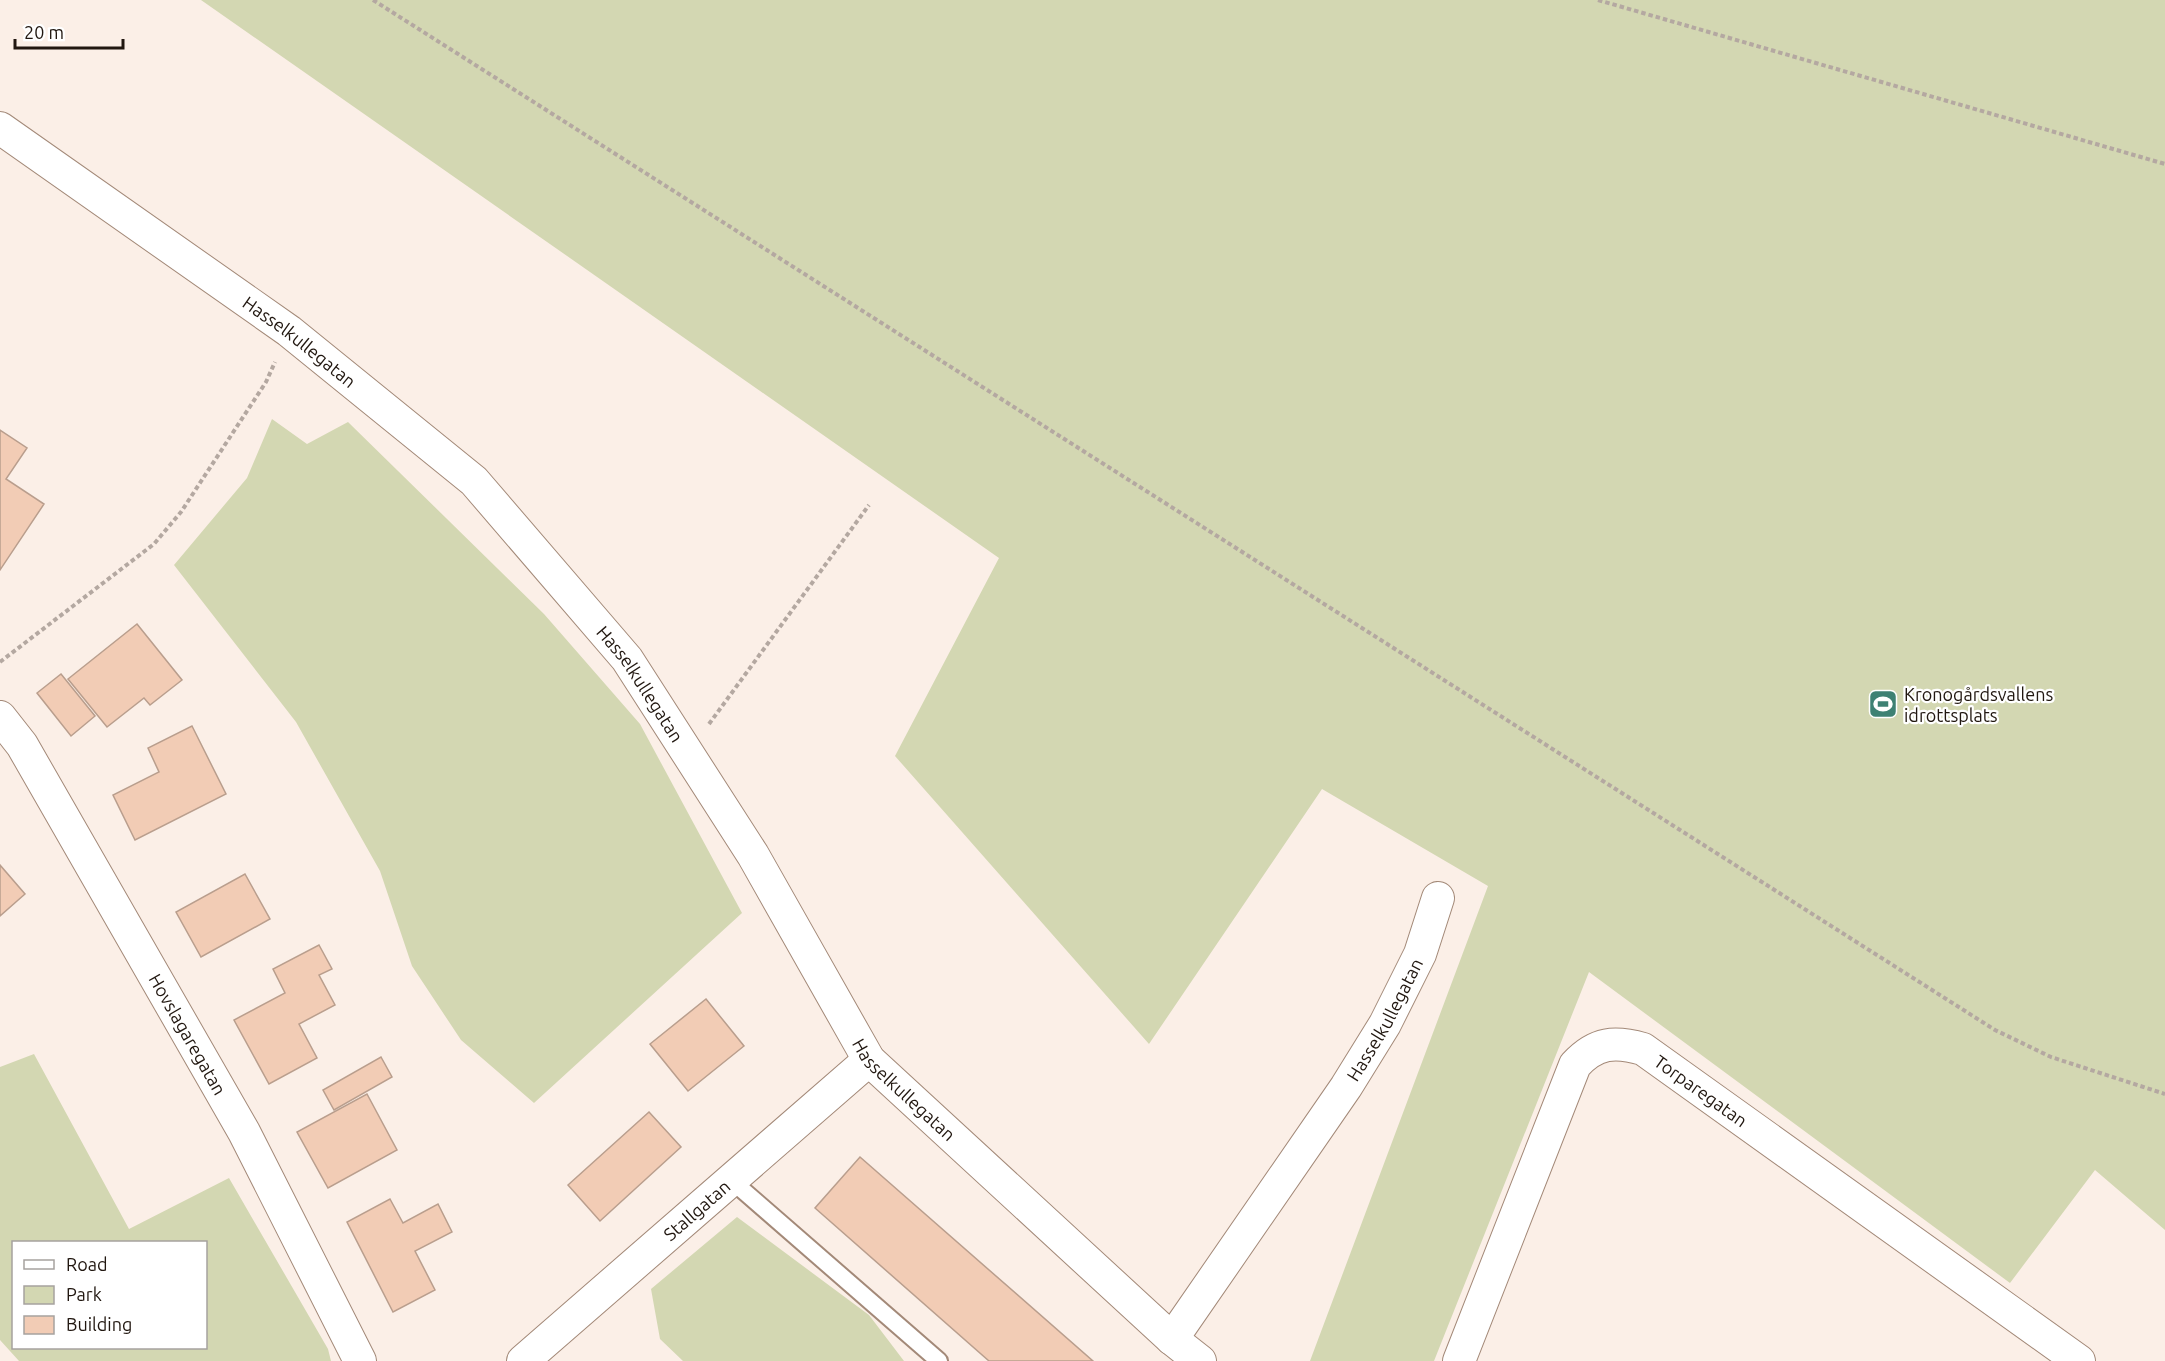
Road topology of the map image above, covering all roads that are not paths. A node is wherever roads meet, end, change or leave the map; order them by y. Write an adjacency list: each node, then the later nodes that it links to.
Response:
1 (0, 128): 4 (street, Hasselkullegatan)
2 (0, 717): 7 (street, Hovslagaregatan)
3 (1438, 898): 6 (street, Hasselkullegatan)
4 (869, 1060): 5 (street, Stallgatan); 6 (street, Hasselkullegatan)
5 (731, 1180): 8 (street, Stallgatan); 9 (lane)
6 (1172, 1340): 10 (street, Hasselkullegatan)
7 (360, 1361)
8 (523, 1361)
9 (939, 1361)
10 (1200, 1361)
11 (1459, 1361): 12 (street, Torparegatan)
12 (2079, 1361)

